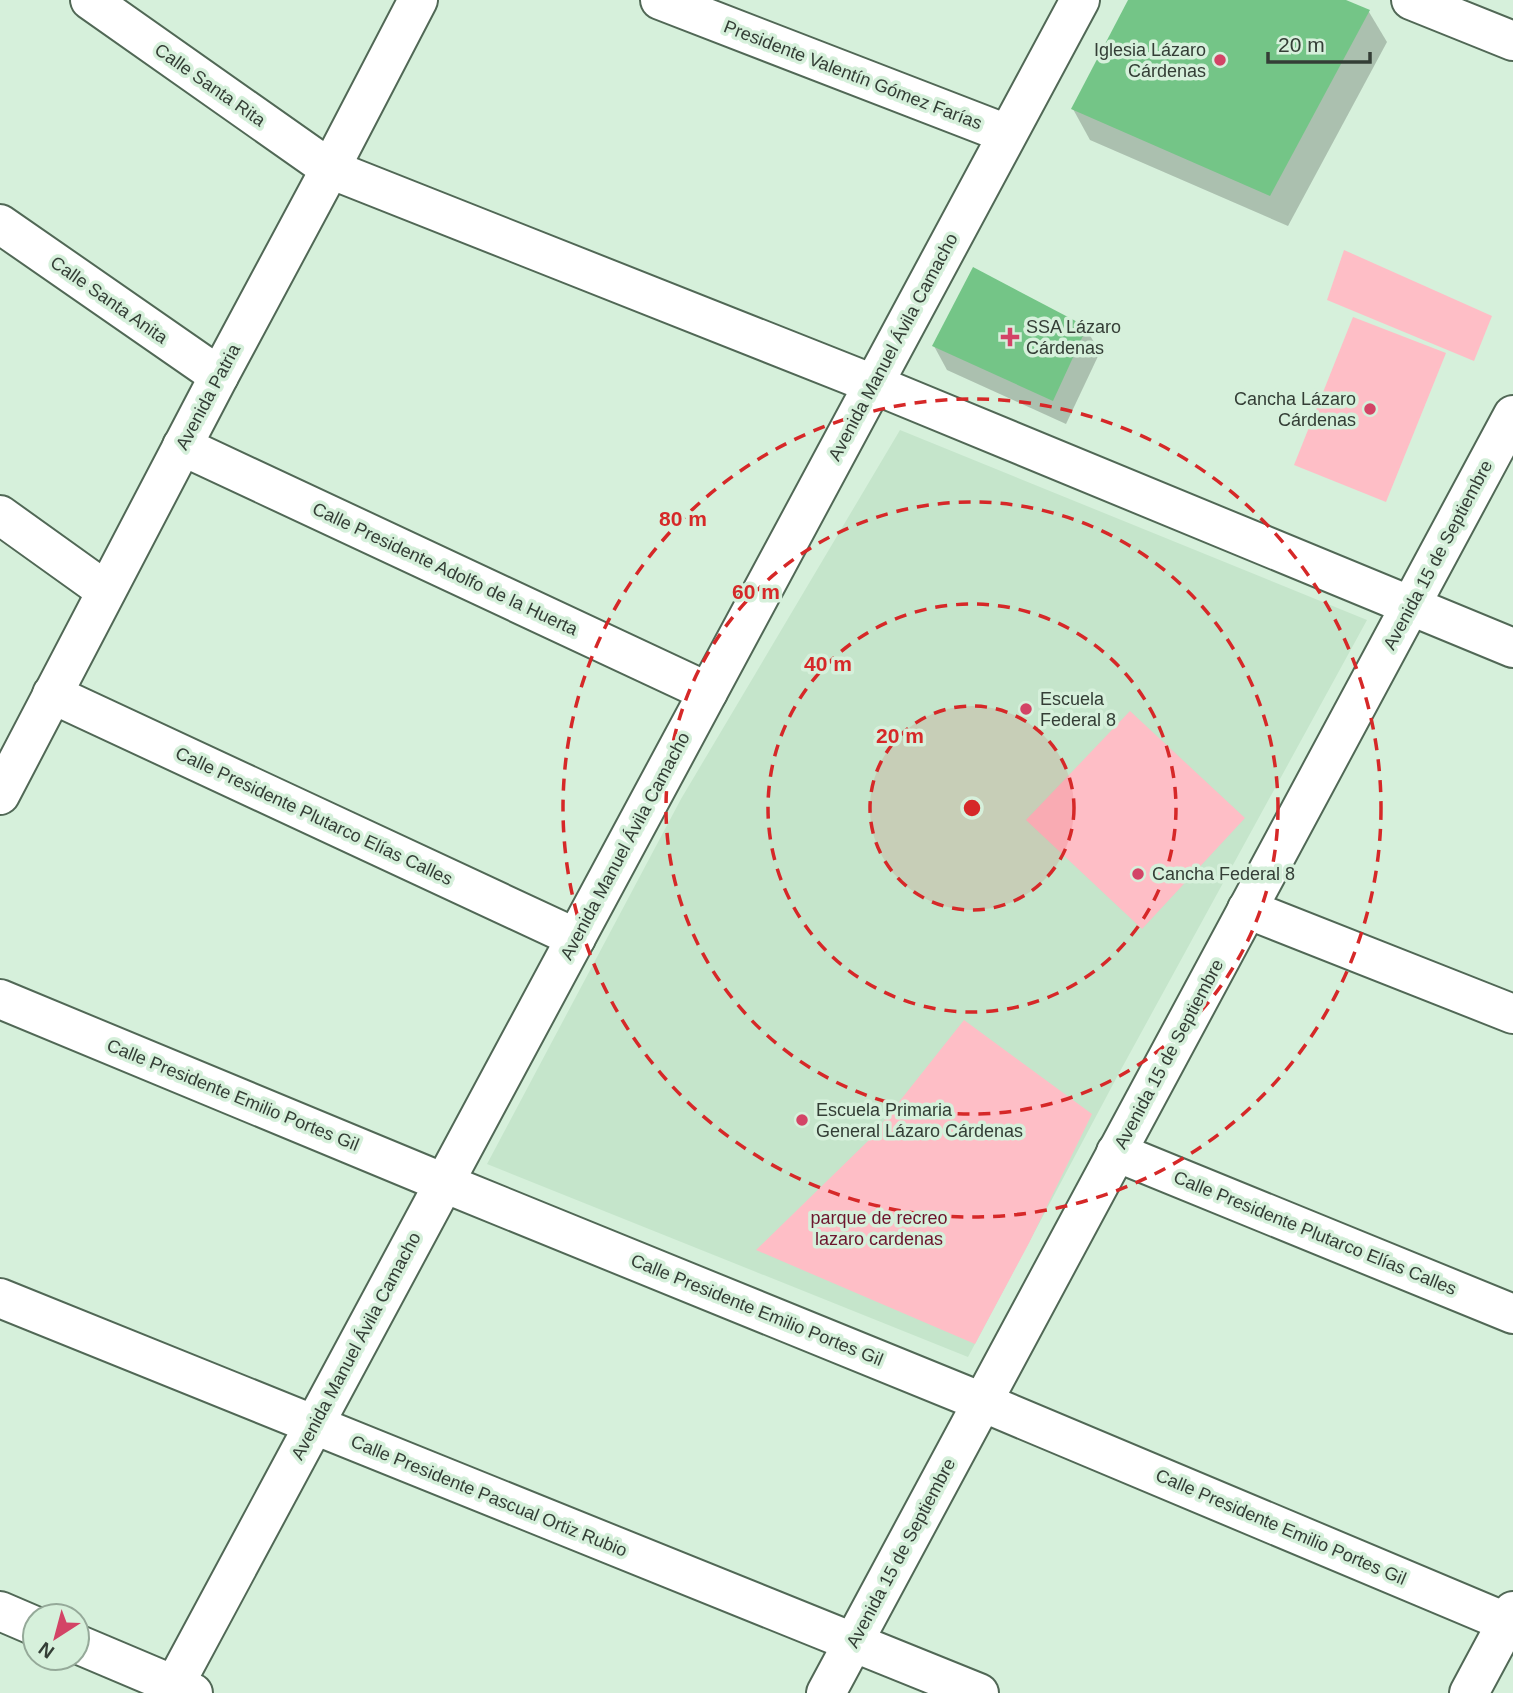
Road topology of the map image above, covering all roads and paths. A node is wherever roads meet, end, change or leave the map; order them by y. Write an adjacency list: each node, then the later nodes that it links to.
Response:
1 (90, 0): 8 (street, Calle Santa Rita)
2 (418, 0): 8 (street, Avenida Patria)
3 (660, 0): 7 (street, Presidente Valentín Gómez Farías)
4 (1080, 0): 7 (street, Avenida Manuel Ávila Camacho)
5 (1411, 0): 6 (street)
6 (1513, 41)
7 (1007, 134): 11 (street, Avenida Manuel Ávila Camacho)
8 (330, 169): 10 (street, Avenida Patria); 11 (street, Calle Santa Rita)
9 (0, 224): 10 (street, Calle Santa Anita)
10 (219, 376): 13 (street, Avenida Patria)
11 (873, 384): 16 (street, Calle Santa Rita); 18 (street, Avenida Manuel Ávila Camacho)
12 (1513, 415): 16 (street, Avenida 15 de Septiembre)
13 (182, 446): 15 (street, Avenida Patria); 18 (street, Calle Presidente Adolfo de la Huerta)
14 (0, 515): 15 (street)
15 (106, 591): 19 (street, Avenida Patria)
16 (1411, 605): 17 (street, Calle Santa Rita); 21 (street, Avenida 15 de Septiembre)
17 (1513, 648)
18 (708, 692): 22 (street, Avenida Manuel Ávila Camacho)
19 (52, 694): 20 (street, Avenida Patria); 22 (street, Calle Presidente Plutarco Elías Calles)
20 (0, 795)
21 (1247, 908): 24 (street); 25 (street, Avenida 15 de Septiembre)
22 (576, 938): 26 (street, Avenida Manuel Ávila Camacho)
23 (0, 999): 26 (street, Calle Presidente Emilio Portes Gil)
24 (1513, 1014)
25 (1116, 1152): 28 (street, Calle Presidente Plutarco Elías Calles); 29 (street, Avenida 15 de Septiembre)
26 (444, 1183): 29 (street, Calle Presidente Emilio Portes Gil); 30 (street, Avenida Manuel Ávila Camacho)
27 (0, 1298): 30 (street, Calle Presidente Pascual Ortiz Rubio)
28 (1513, 1314)
29 (982, 1402): 32 (street, Calle Presidente Emilio Portes Gil); 34 (street, Avenida 15 de Septiembre)
30 (314, 1426): 34 (street, Calle Presidente Pascual Ortiz Rubio); 36 (street, Avenida Manuel Ávila Camacho)
31 (0, 1611): 33 (street)
32 (1511, 1619): 39 (street)
33 (21, 1620)
34 (853, 1642): 37 (street, Avenida 15 de Septiembre); 38 (street, Calle Presidente Pascual Ortiz Rubio)
35 (91, 1650): 36 (street)
36 (179, 1690)
37 (826, 1693)
38 (979, 1693)
39 (1468, 1693)

